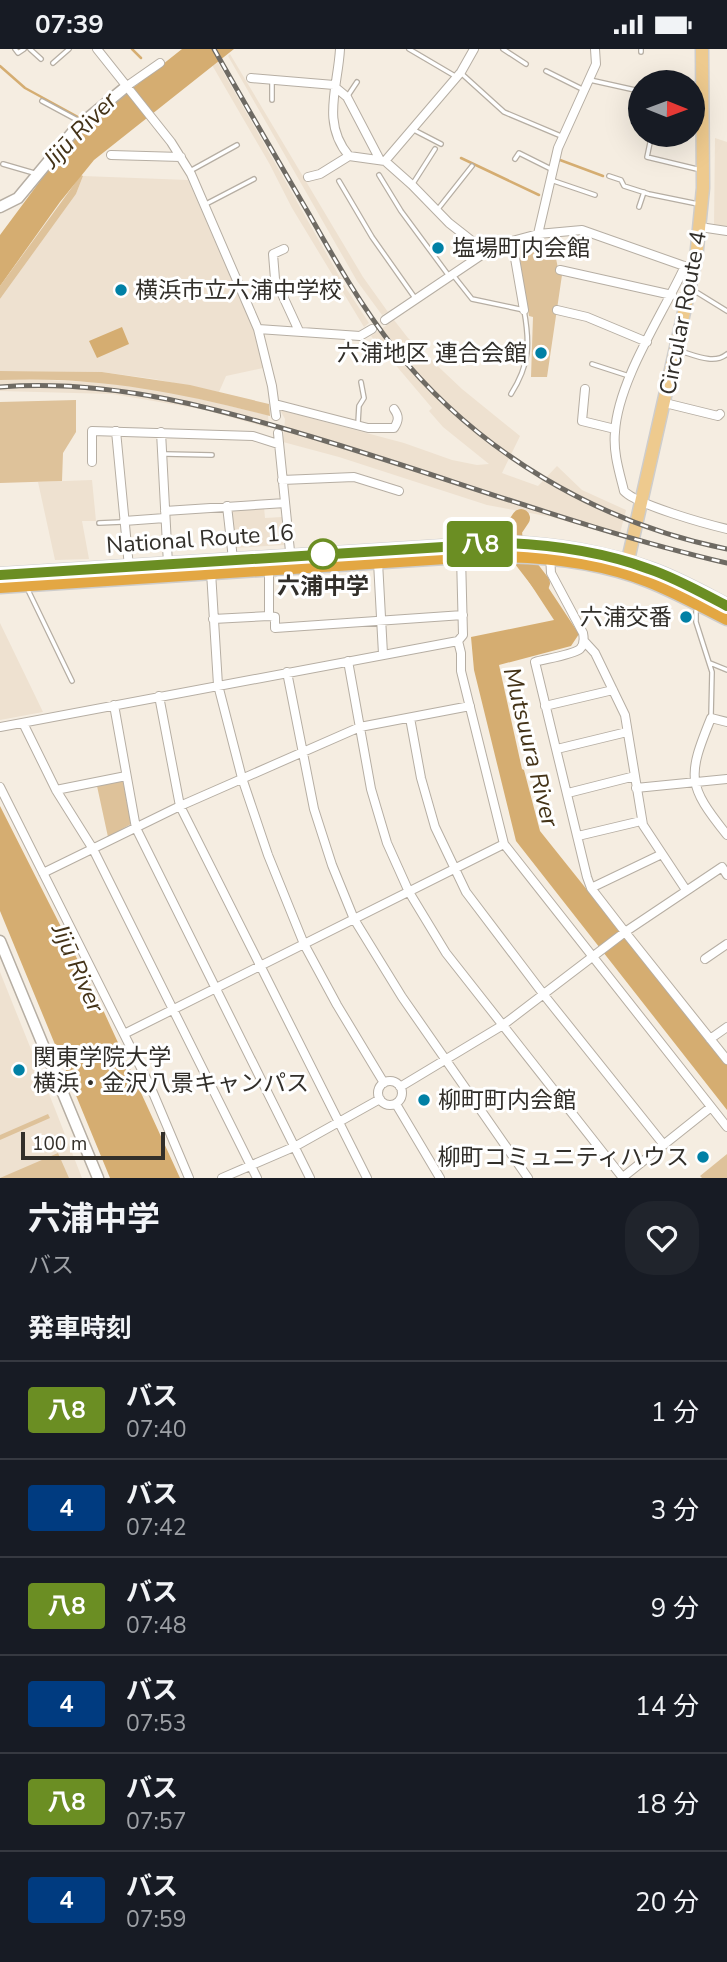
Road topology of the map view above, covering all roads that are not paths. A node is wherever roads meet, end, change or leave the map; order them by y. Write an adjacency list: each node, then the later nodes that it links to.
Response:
1 (15, 49): 2 (lane)
2 (24, 49)
3 (30, 49): 12 (lane)
4 (69, 49): 13 (lane)
5 (97, 49): 23 (street)
6 (340, 49): 22 (street)
7 (409, 49): 17 (lane)
8 (474, 49): 17 (street)
9 (503, 49): 15 (lane)
10 (595, 49): 20 (street)
11 (702, 49): 45 (main road, Circular Route 4)
12 (41, 59)
13 (53, 63)
14 (160, 63): 23 (street)
15 (526, 64)
16 (547, 71): 25 (lane)
17 (458, 74): 30 (street); 31 (lane)
18 (250, 78): 19 (street)
19 (272, 79): 22 (street); 27 (lane)
20 (590, 80): 24 (lane); 25 (street)
21 (357, 82): 26 (lane)
22 (334, 86): 26 (street); 37 (street)
23 (128, 87): 29 (street); 38 (street)
24 (628, 88)
25 (586, 91): 31 (street)
26 (347, 97): 40 (street)
27 (272, 100)
28 (42, 101): 29 (lane)
29 (82, 123): 46 (street)
30 (412, 129): 32 (lane); 40 (street)
31 (563, 137): 43 (street)
32 (441, 144)
33 (237, 145): 44 (lane)
34 (649, 147): 45 (lane)
35 (435, 149): 55 (lane)
36 (111, 155): 38 (street)
37 (349, 156): 40 (street); 50 (street)
38 (181, 157): 44 (street)
39 (515, 159): 43 (lane)
40 (383, 161): 55 (street)
41 (3, 164): 46 (lane)
42 (472, 166): 62 (lane)
43 (551, 169): 52 (street)
44 (189, 171): 59 (street)
45 (703, 171): 58 (main road, Circular Route 4)
46 (37, 174): 60 (street)
47 (380, 175): 71 (lane)
48 (243, 176): 54 (lane)
49 (609, 176): 56 (lane)
50 (309, 177)
51 (254, 179): 54 (lane)
52 (549, 179): 57 (lane); 65 (street)
53 (339, 181): 74 (lane)
54 (247, 182): 59 (lane)
55 (412, 185): 62 (street)
56 (644, 192): 58 (lane); 61 (lane)
57 (595, 195)
58 (702, 204): 63 (main road, Circular Route 4)
59 (204, 206): 79 (street)
60 (0, 207)
61 (639, 207)
62 (437, 210): 68 (street)
63 (700, 227): 64 (street); 69 (main road, Circular Route 4)
64 (727, 231)
65 (538, 234): 66 (street); 69 (street)
66 (512, 241): 68 (street); 75 (street)
67 (284, 249): 81 (street)
68 (486, 252): 71 (street)
69 (690, 268): 72 (main road, Circular Route 4); 73 (street)
70 (560, 270): 73 (street)
71 (452, 276): 74 (street); 75 (lane)
72 (691, 289): 77 (lane); 83 (main road, Circular Route 4)
73 (672, 295): 82 (street)
74 (416, 299): 78 (street)
75 (524, 310): 89 (lane)
76 (557, 310): 82 (street)
77 (727, 311)
78 (385, 320)
79 (258, 329): 81 (street); 91 (street)
80 (372, 330): 81 (street)
81 (299, 331)
82 (647, 342): 86 (street)
83 (677, 350): 84 (lane); 90 (main road, Circular Route 4)
84 (727, 354)
85 (592, 364): 86 (lane)
86 (631, 377): 96 (street)
87 (361, 382): 95 (lane)
88 (585, 389): 96 (street)
89 (511, 394)
90 (665, 403): 93 (street); 106 (main road, Circular Route 4)
91 (275, 404): 94 (street); 95 (street)
92 (394, 409): 95 (street)
93 (723, 413)
94 (276, 416)
95 (358, 425)
96 (615, 429): 106 (street)
97 (116, 431): 98 (street); 103 (street); 110 (street)
98 (161, 432): 100 (street); 101 (street)
99 (278, 433): 100 (street)
100 (278, 443): 104 (street)
101 (163, 454): 102 (lane); 109 (street)
102 (212, 455)
103 (92, 462)
104 (282, 479): 105 (street); 107 (street)
105 (399, 491)
106 (642, 502): 112 (street); 121 (main road, Circular Route 4)
107 (285, 503): 108 (street); 117 (street)
108 (227, 506): 109 (street); 116 (street)
109 (165, 515): 110 (street); 119 (street)
110 (124, 521): 111 (lane); 120 (street)
111 (99, 523)
112 (727, 529)
113 (516, 549): 114 (highway, National Route 16); 115 (highway, National Route 16); 117 (highway, National Route 16)
114 (550, 552): 121 (highway, National Route 16); 135 (street)
115 (461, 556): 118 (highway, National Route 16); 129 (street)
116 (233, 559): 117 (highway, National Route 16); 119 (highway, National Route 16)
117 (291, 561): 118 (highway, National Route 16); 122 (highway, National Route 16)
118 (377, 562): 133 (street)
119 (167, 564): 120 (highway, National Route 16)
120 (129, 567): 124 (highway, National Route 16)
121 (626, 567): 127 (highway, National Route 16); 131 (highway, National Route 16)
122 (269, 568): 123 (highway, National Route 16); 130 (street)
123 (211, 572): 125 (highway, National Route 16); 132 (street)
124 (0, 575)
125 (25, 585): 126 (highway, National Route 16); 141 (lane)
126 (0, 586)
127 (727, 606)
128 (696, 611): 138 (lane)
129 (463, 615): 133 (street); 134 (street)
130 (269, 616): 132 (street); 133 (street)
131 (727, 618)
132 (213, 619): 142 (street)
133 (380, 621): 136 (street)
134 (458, 641): 136 (street); 146 (street)
135 (584, 641): 143 (street); 147 (street)
136 (383, 654): 137 (street)
137 (348, 661): 140 (street); 153 (street)
138 (710, 663): 139 (lane); 149 (lane)
139 (727, 670)
140 (287, 673): 142 (street); 156 (street)
141 (72, 681)
142 (218, 685): 144 (street); 159 (street)
143 (613, 690): 147 (street); 154 (street)
144 (159, 696): 145 (street); 166 (street)
145 (114, 705): 151 (street); 157 (street)
146 (470, 706): 148 (street); 171 (street)
147 (545, 706): 155 (street)
148 (410, 718): 153 (street); 174 (street)
149 (711, 719): 150 (street); 161 (street)
150 (727, 722)
151 (23, 723): 152 (street); 164 (street)
152 (0, 726)
153 (360, 727): 156 (street); 179 (street)
154 (627, 732): 155 (street); 158 (street)
155 (556, 749): 165 (street)
156 (302, 752): 159 (street); 180 (street)
157 (126, 776): 164 (street); 168 (street)
158 (635, 776): 163 (street); 165 (street)
159 (242, 778): 166 (street); 183 (street)
160 (727, 779): 161 (street)
161 (694, 782): 163 (street); 169 (street)
162 (0, 787): 175 (street)
163 (636, 788): 167 (street)
164 (57, 790): 172 (street)
165 (568, 793): 170 (street)
166 (180, 806): 168 (street); 187 (street)
167 (642, 821): 170 (street); 173 (street)
168 (136, 828): 172 (street); 188 (street)
169 (727, 835)
170 (578, 836): 177 (street)
171 (504, 844): 174 (street); 185 (street)
172 (93, 849): 175 (street); 190 (street)
173 (662, 854): 177 (street); 178 (street)
174 (454, 870): 179 (street); 189 (street)
175 (43, 873): 193 (street)
176 (727, 875): 178 (street)
177 (591, 888): 181 (street)
178 (686, 890): 181 (street)
179 (409, 892): 180 (street); 191 (street)
180 (354, 919): 183 (street); 195 (street)
181 (623, 934): 185 (street); 194 (street)
182 (0, 941): 207 (street)
183 (304, 944): 187 (street); 197 (street)
184 (727, 944): 186 (street)
185 (596, 955): 189 (street); 201 (street)
186 (705, 959)
187 (261, 966): 188 (street); 202 (street)
188 (217, 988): 190 (street); 205 (street)
189 (544, 995): 191 (street); 204 (street)
190 (175, 1009): 193 (street); 206 (street)
191 (503, 1025): 195 (street); 215 (street)
192 (727, 1027): 194 (street)
193 (124, 1034): 208 (street)
194 (710, 1039): 196 (street)
195 (446, 1060): 198 (street); 214 (street)
196 (727, 1061)
197 (384, 1083): 198 (street); 199 (street)
198 (400, 1087): 200 (street)
199 (380, 1099): 200 (street); 202 (street)
200 (396, 1104): 213 (street)
201 (711, 1107): 203 (street); 204 (street)
202 (340, 1123): 205 (street); 212 (street)
203 (727, 1127)
204 (664, 1145): 215 (street)
205 (296, 1146): 206 (street); 211 (street)
206 (252, 1165): 209 (street); 210 (street)
207 (98, 1178)
208 (189, 1178)
209 (222, 1178)
210 (257, 1178)
211 (310, 1178)
212 (367, 1178)
213 (440, 1178)
214 (528, 1178)
215 (622, 1178)

